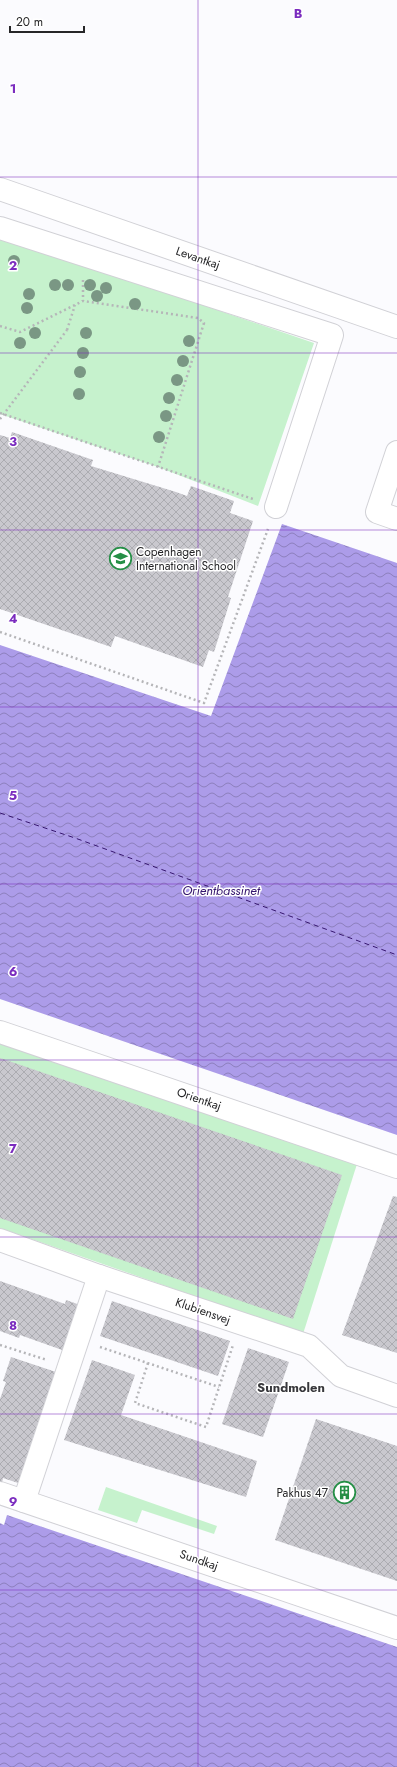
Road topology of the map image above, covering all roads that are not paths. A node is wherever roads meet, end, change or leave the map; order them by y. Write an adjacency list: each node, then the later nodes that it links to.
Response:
1 (0, 189): 3 (street, Levantkaj)
2 (0, 228): 5 (street)
3 (397, 327)
4 (397, 452): 6 (street)
5 (276, 507)
6 (397, 519)
7 (0, 1032): 8 (street, Orientkaj)
8 (397, 1167)
9 (0, 1240): 10 (street, Klubiensvej)
10 (99, 1276): 11 (street, Klubiensvej); 13 (street)
11 (397, 1396)
12 (0, 1493): 13 (street, Sundkaj)
13 (24, 1501): 14 (street, Sundkaj)
14 (397, 1628)

